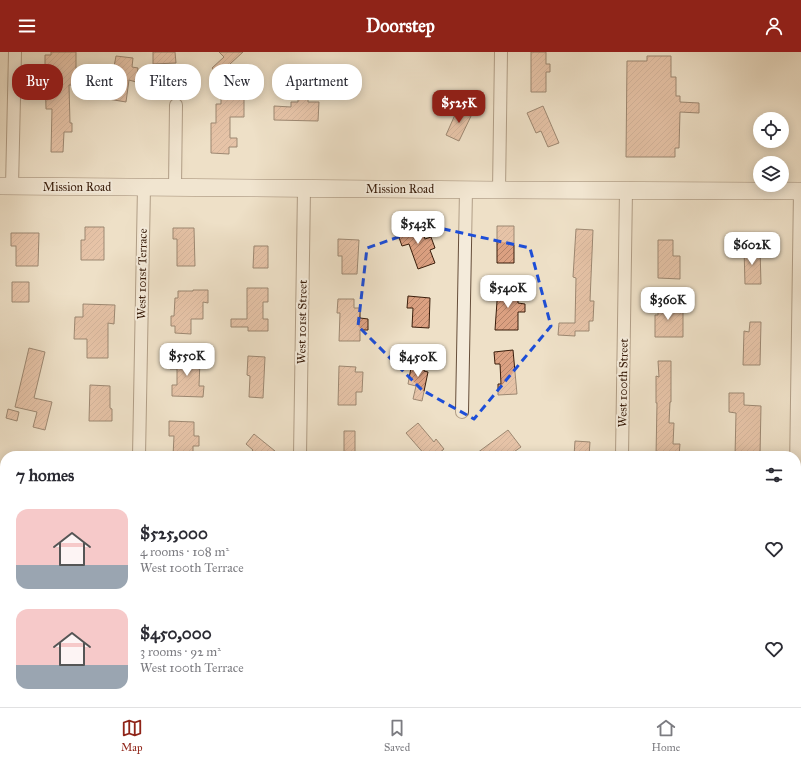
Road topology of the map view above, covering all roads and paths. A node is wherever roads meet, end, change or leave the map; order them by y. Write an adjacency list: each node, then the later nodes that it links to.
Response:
1 (15, 52): 4 (street)
2 (500, 52): 9 (street)
3 (176, 105): 6 (street)
4 (6, 186): 5 (main road, Mission Road)
5 (144, 187): 6 (main road, Mission Road); 13 (street, West 101st Terrace)
6 (175, 187): 7 (main road, Mission Road)
7 (304, 189): 8 (main road, Mission Road); 14 (street, West 101st Street)
8 (466, 190): 9 (main road, Mission Road); 12 (street)
9 (499, 190): 10 (main road, Mission Road)
10 (626, 190): 11 (main road, Mission Road); 15 (street, West 100th Street)
11 (800, 191): 16 (street)
12 (462, 412)
13 (139, 451)
14 (300, 451)
15 (622, 451)
16 (796, 451)

